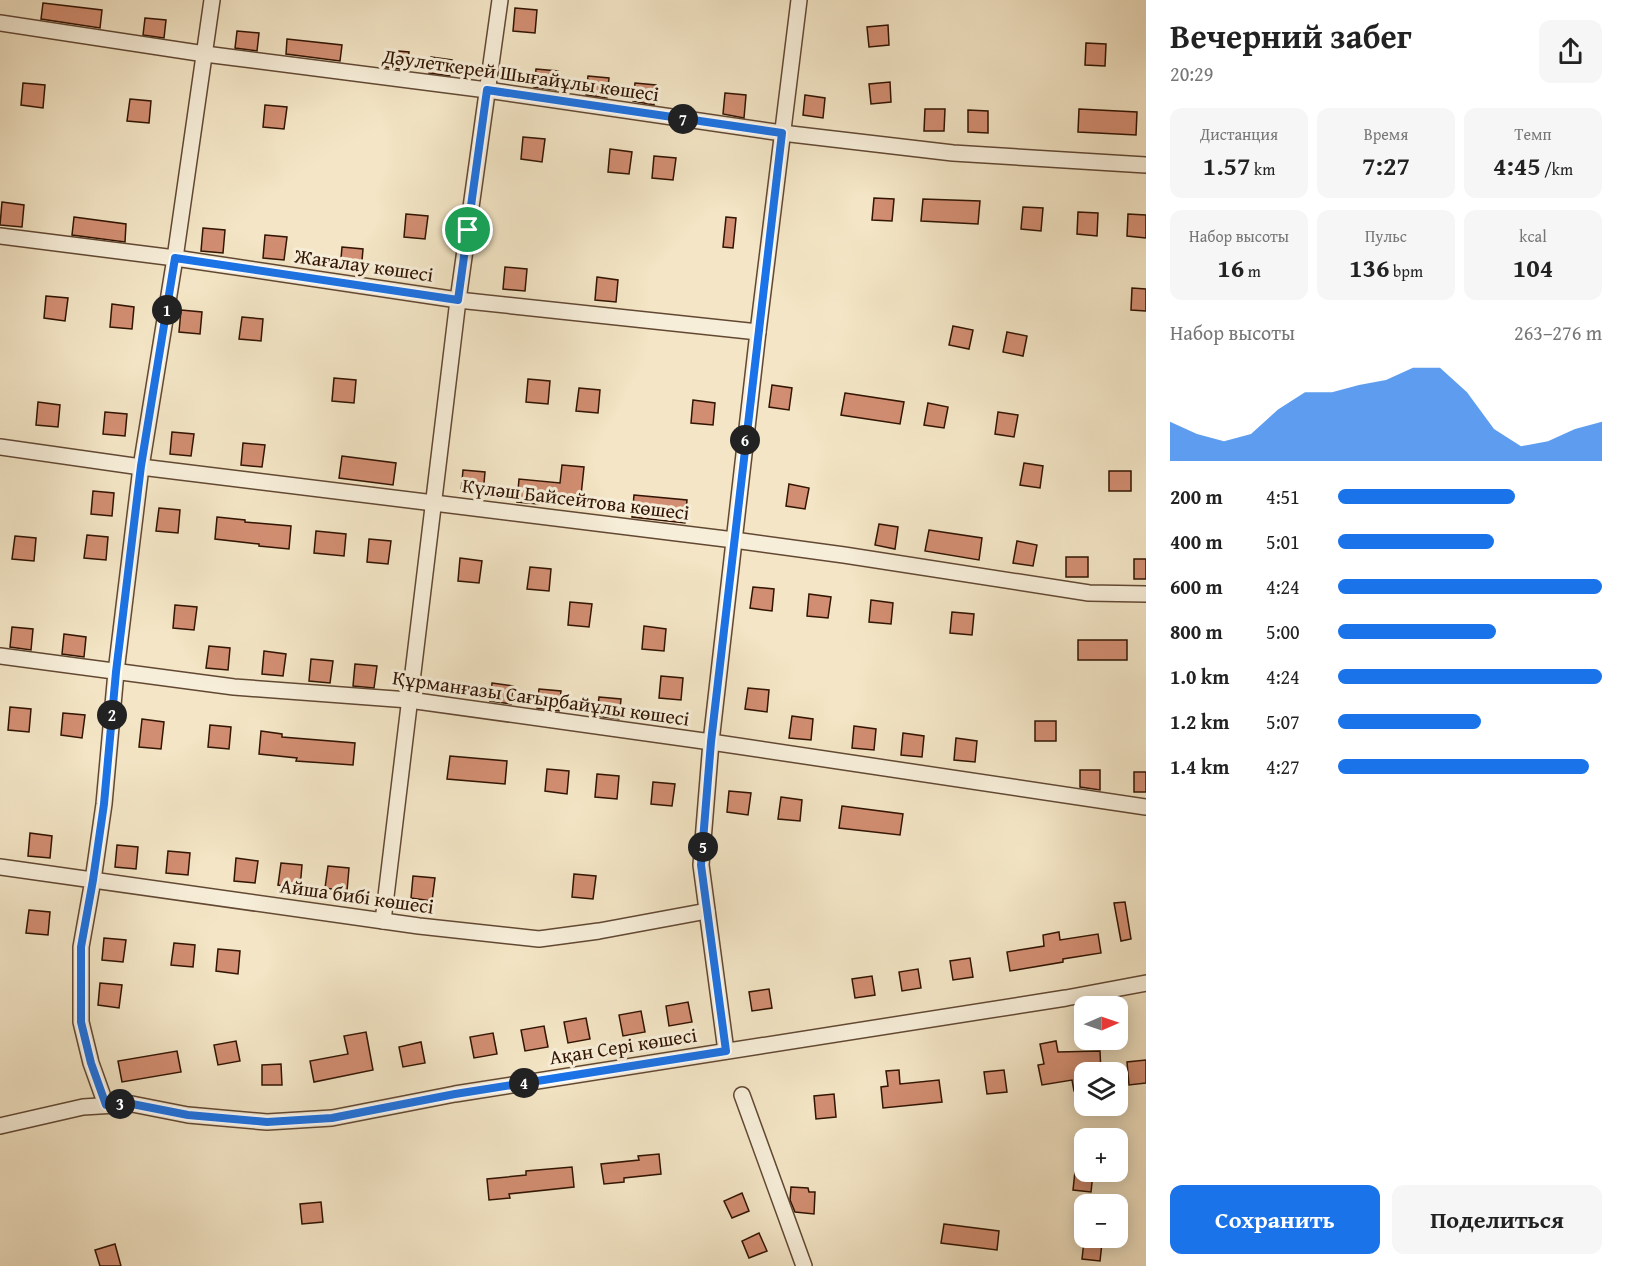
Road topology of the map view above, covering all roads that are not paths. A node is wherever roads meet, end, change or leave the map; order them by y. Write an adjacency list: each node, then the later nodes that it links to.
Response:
1 (212, 0): 5 (street)
2 (500, 0): 6 (street)
3 (799, 0): 7 (street)
4 (0, 23): 5 (street, Дәулеткерей Шығайұлы көшесі)
5 (205, 54): 6 (street, Дәулеткерей Шығайұлы көшесі); 10 (street)
6 (487, 90): 7 (street, Дәулеткерей Шығайұлы көшесі); 11 (street)
7 (782, 133): 8 (street, Дәулеткерей Шығайұлы көшесі); 12 (street)
8 (1146, 165)
9 (0, 236): 10 (street, Жағалау көшесі)
10 (175, 258): 11 (street, Жағалау көшесі); 14 (street)
11 (458, 300): 12 (street, Жағалау көшесі); 15 (street)
12 (758, 332): 16 (street)
13 (0, 447): 14 (street, Күләш Байсейтова көшесі)
14 (141, 466): 15 (street, Күләш Байсейтова көшесі); 19 (street)
15 (433, 502): 16 (street, Күләш Байсейтова көшесі); 20 (street)
16 (734, 540): 17 (street, Күләш Байсейтова көшесі); 21 (street)
17 (1146, 594)
18 (0, 657): 19 (street, Құрманғазы Сағырбайұлы көшесі)
19 (116, 672): 20 (street, Құрманғазы Сағырбайұлы көшесі); 24 (street)
20 (409, 700): 21 (street, Құрманғазы Сағырбайұлы көшесі); 26 (street)
21 (711, 742): 22 (street, Құрманғазы Сағырбайұлы көшесі); 25 (street)
22 (1146, 807)
23 (0, 867): 24 (street, Айша бибі көшесі)
24 (93, 880): 26 (street, Айша бибі көшесі); 32 (street)
25 (707, 910): 26 (street, Айша бибі көшесі); 30 (street)
26 (383, 921)
27 (1146, 983): 28 (street, Ақан Сері көшесі)
28 (1130, 987): 29 (street); 30 (street, Ақан Сері көшесі)
29 (1146, 989)
30 (726, 1051): 32 (street, Ақан Сері көшесі)
31 (742, 1095): 34 (street)
32 (106, 1105): 33 (street, Ақан Сері көшесі)
33 (0, 1126)
34 (804, 1266)

